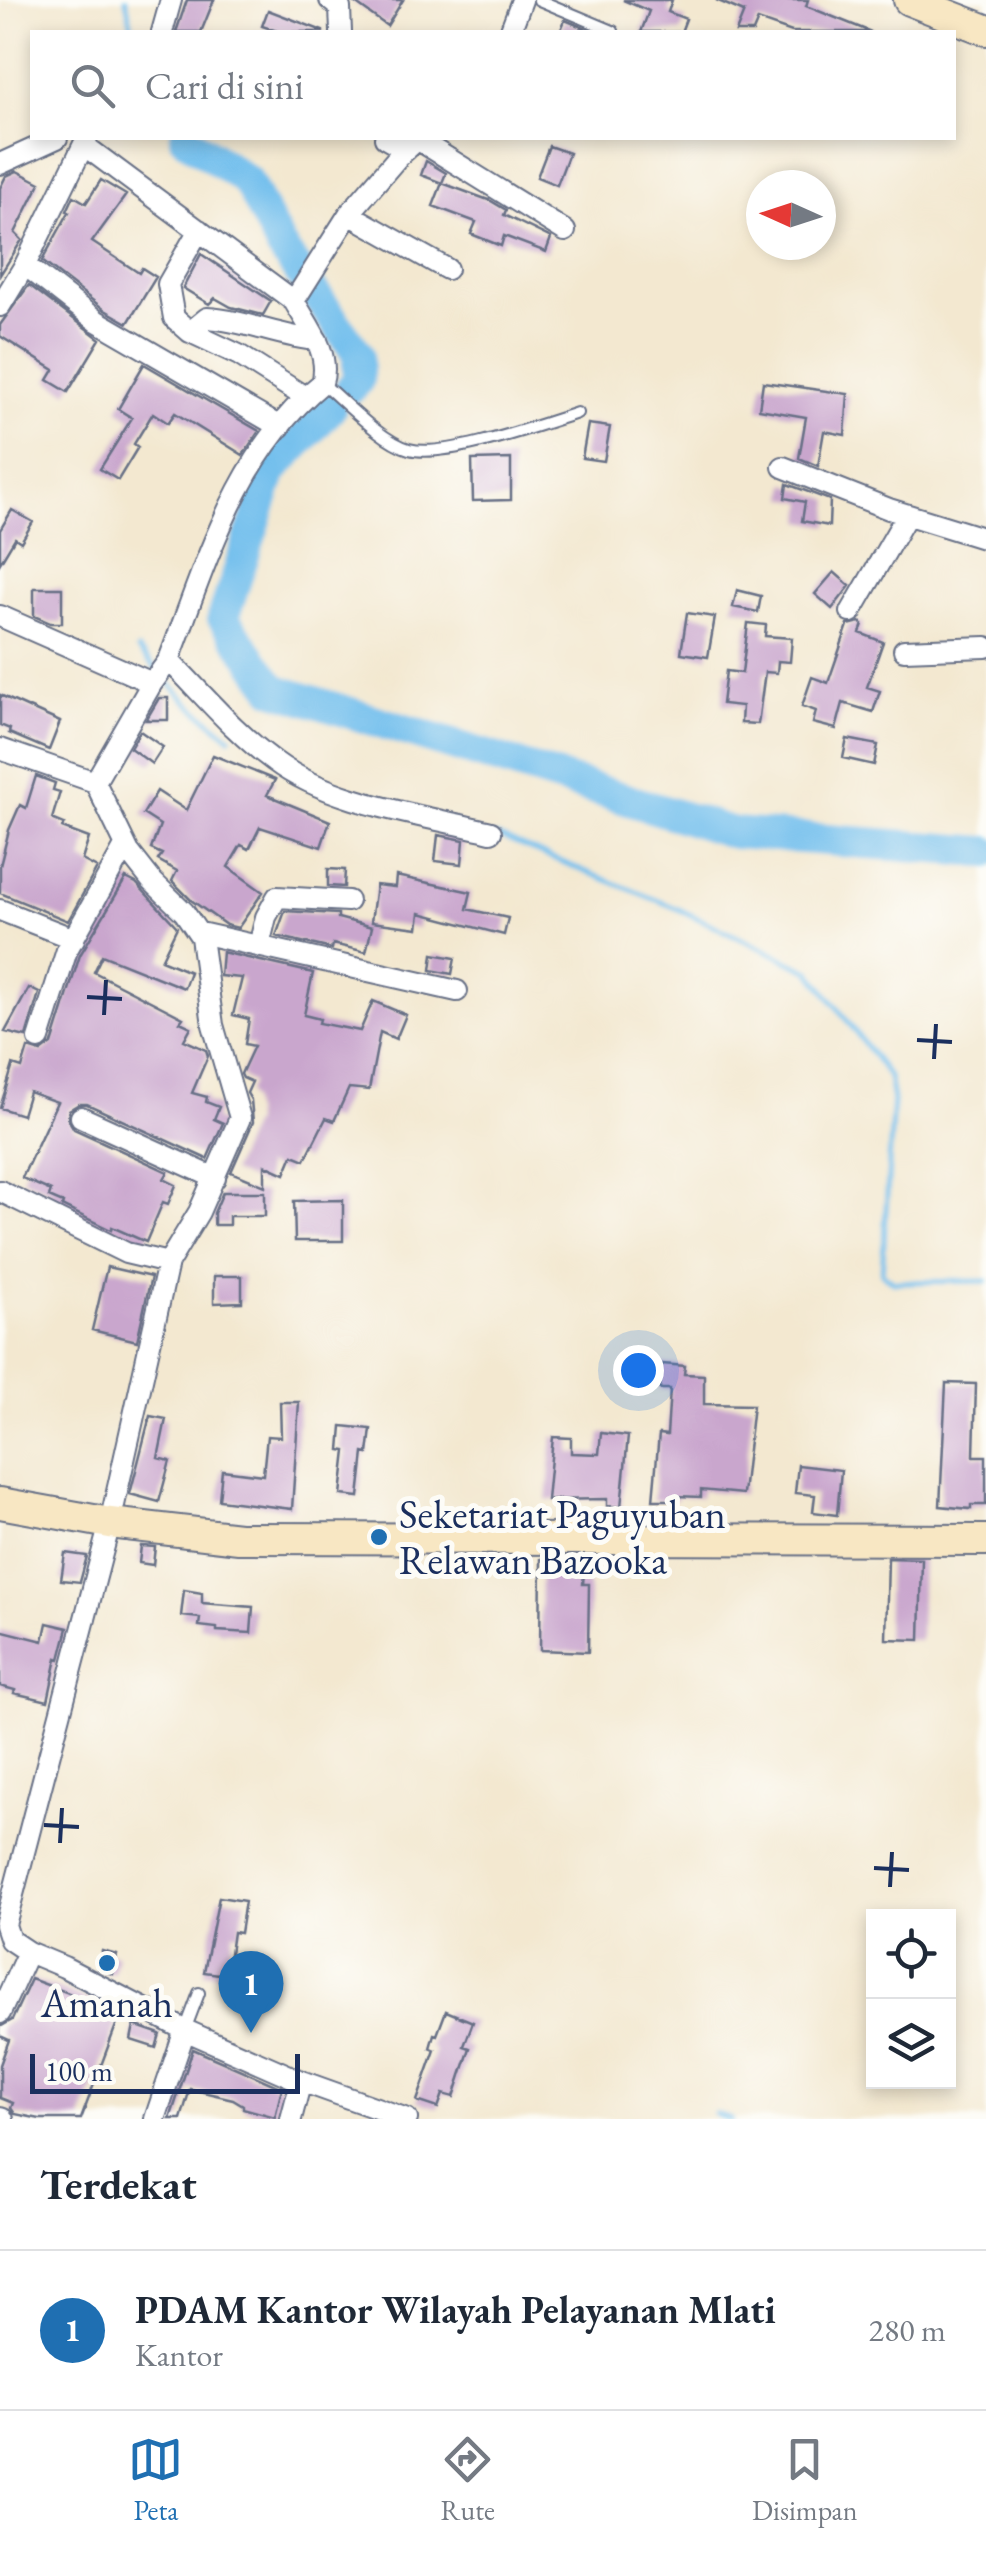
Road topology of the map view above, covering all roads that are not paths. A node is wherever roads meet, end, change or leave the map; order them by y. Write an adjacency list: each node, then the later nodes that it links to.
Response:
1 (171, 0): 6 (street)
2 (330, 0): 7 (street)
3 (522, 0): 8 (street)
4 (539, 0): 9 (lane)
5 (909, 0): 10 (main road)
6 (163, 30)
7 (341, 30)
8 (511, 30)
9 (608, 30)
10 (986, 30)
11 (53, 140): 14 (street)
12 (86, 142): 16 (street); 18 (street)
13 (414, 142): 15 (street); 17 (street)
14 (0, 164)
15 (349, 214): 19 (street); 20 (street)
16 (199, 230): 20 (street); 22 (street)
17 (564, 231)
18 (25, 265): 21 (street); 26 (street)
19 (447, 269)
20 (301, 290): 23 (street)
21 (0, 306)
22 (190, 332): 23 (street); 24 (street)
23 (317, 340): 24 (street)
24 (314, 390): 25 (lane); 26 (street)
25 (577, 413)
26 (280, 427): 34 (street)
27 (782, 466): 28 (street)
28 (907, 515): 29 (street); 30 (street)
29 (986, 539)
30 (851, 612)
31 (0, 616): 34 (street)
32 (986, 648): 33 (street)
33 (904, 650)
34 (161, 671): 36 (street); 37 (street)
35 (0, 749): 36 (street)
36 (94, 782): 38 (street)
37 (491, 832)
38 (125, 846): 41 (street); 42 (street)
39 (348, 900): 43 (street)
40 (0, 910): 42 (street)
41 (200, 933): 43 (street); 47 (street)
42 (74, 939): 45 (street)
43 (259, 946): 44 (street)
44 (457, 990)
45 (39, 1039)
46 (81, 1117): 47 (street)
47 (215, 1178): 49 (street)
48 (0, 1190): 49 (street)
49 (168, 1263): 51 (street)
50 (0, 1504): 51 (main road)
51 (110, 1523): 52 (main road); 53 (street)
52 (986, 1540)
53 (2, 1924): 54 (street)
54 (28, 1952): 56 (street); 57 (street)
55 (198, 1993): 57 (lane)
56 (0, 2013)
57 (185, 2030): 58 (street); 59 (street)
58 (301, 2082): 60 (street); 61 (street)
59 (154, 2119)
60 (292, 2119)
61 (407, 2119)

